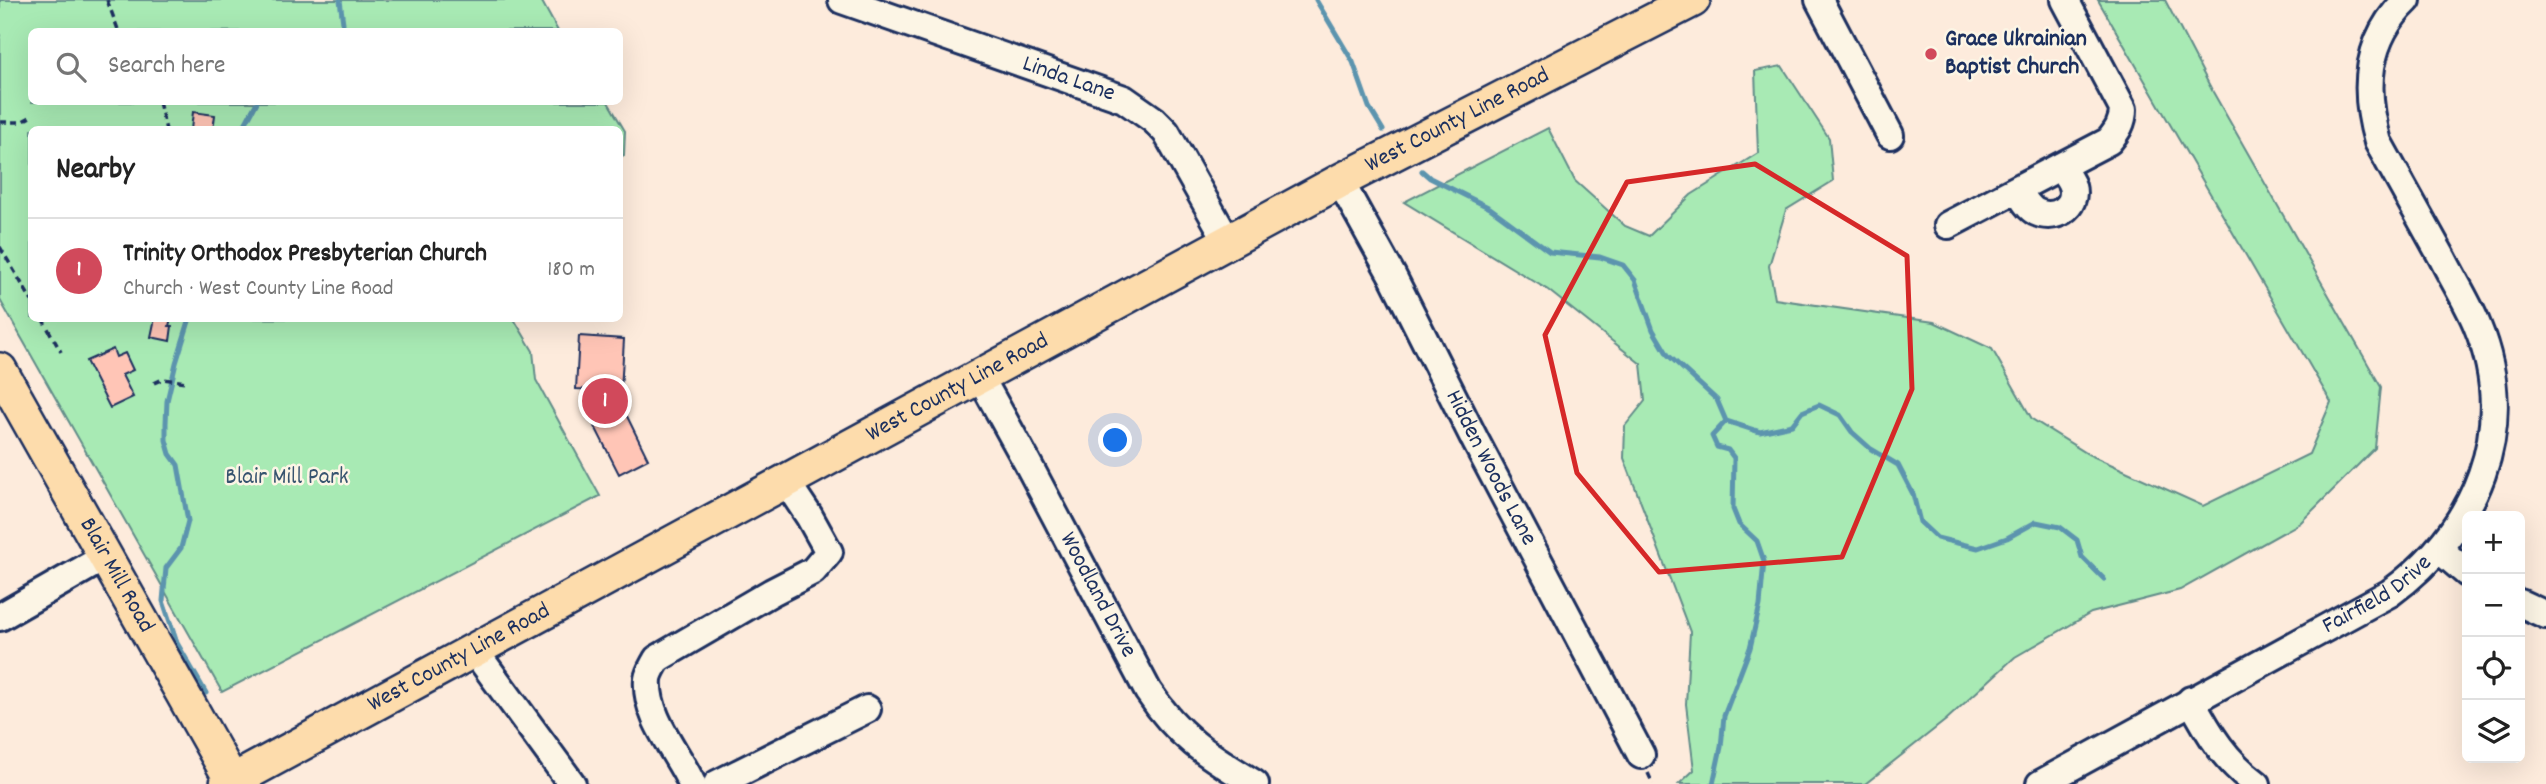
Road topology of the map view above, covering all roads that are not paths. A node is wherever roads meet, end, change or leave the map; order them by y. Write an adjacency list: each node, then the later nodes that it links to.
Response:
1 (842, 0): 11 (street, Linda Lane)
2 (1693, 0): 8 (main road, West County Line Road)
3 (1819, 0): 6 (street)
4 (2065, 0): 7 (street)
5 (2407, 0): 15 (street, Fairfield Drive)
6 (1890, 135)
7 (2060, 166): 9 (street); 9 (street)
8 (1340, 181): 11 (main road, West County Line Road); 24 (street, Hidden Woods Lane)
9 (2018, 190): 10 (street)
10 (1948, 225)
11 (1228, 242): 12 (main road, West County Line Road)
12 (979, 375): 14 (main road, West County Line Road); 29 (street, Woodland Drive)
13 (2, 377): 16 (main road, Blair Mill Road)
14 (785, 480): 21 (main road, West County Line Road); 27 (street)
15 (2440, 550): 17 (street); 22 (street, Fairfield Drive)
16 (105, 557): 20 (street); 25 (main road, Blair Mill Road)
17 (2462, 569)
18 (2525, 605): 19 (street)
19 (2546, 615)
20 (0, 617)
21 (474, 650): 25 (main road, West County Line Road); 26 (street)
22 (2191, 700): 30 (street, Fairfield Drive); 31 (street)
23 (867, 709): 28 (street)
24 (1641, 755)
25 (230, 783)
26 (572, 784)
27 (692, 784)
28 (717, 784)
29 (1255, 784)
30 (2040, 784)
31 (2257, 784)

